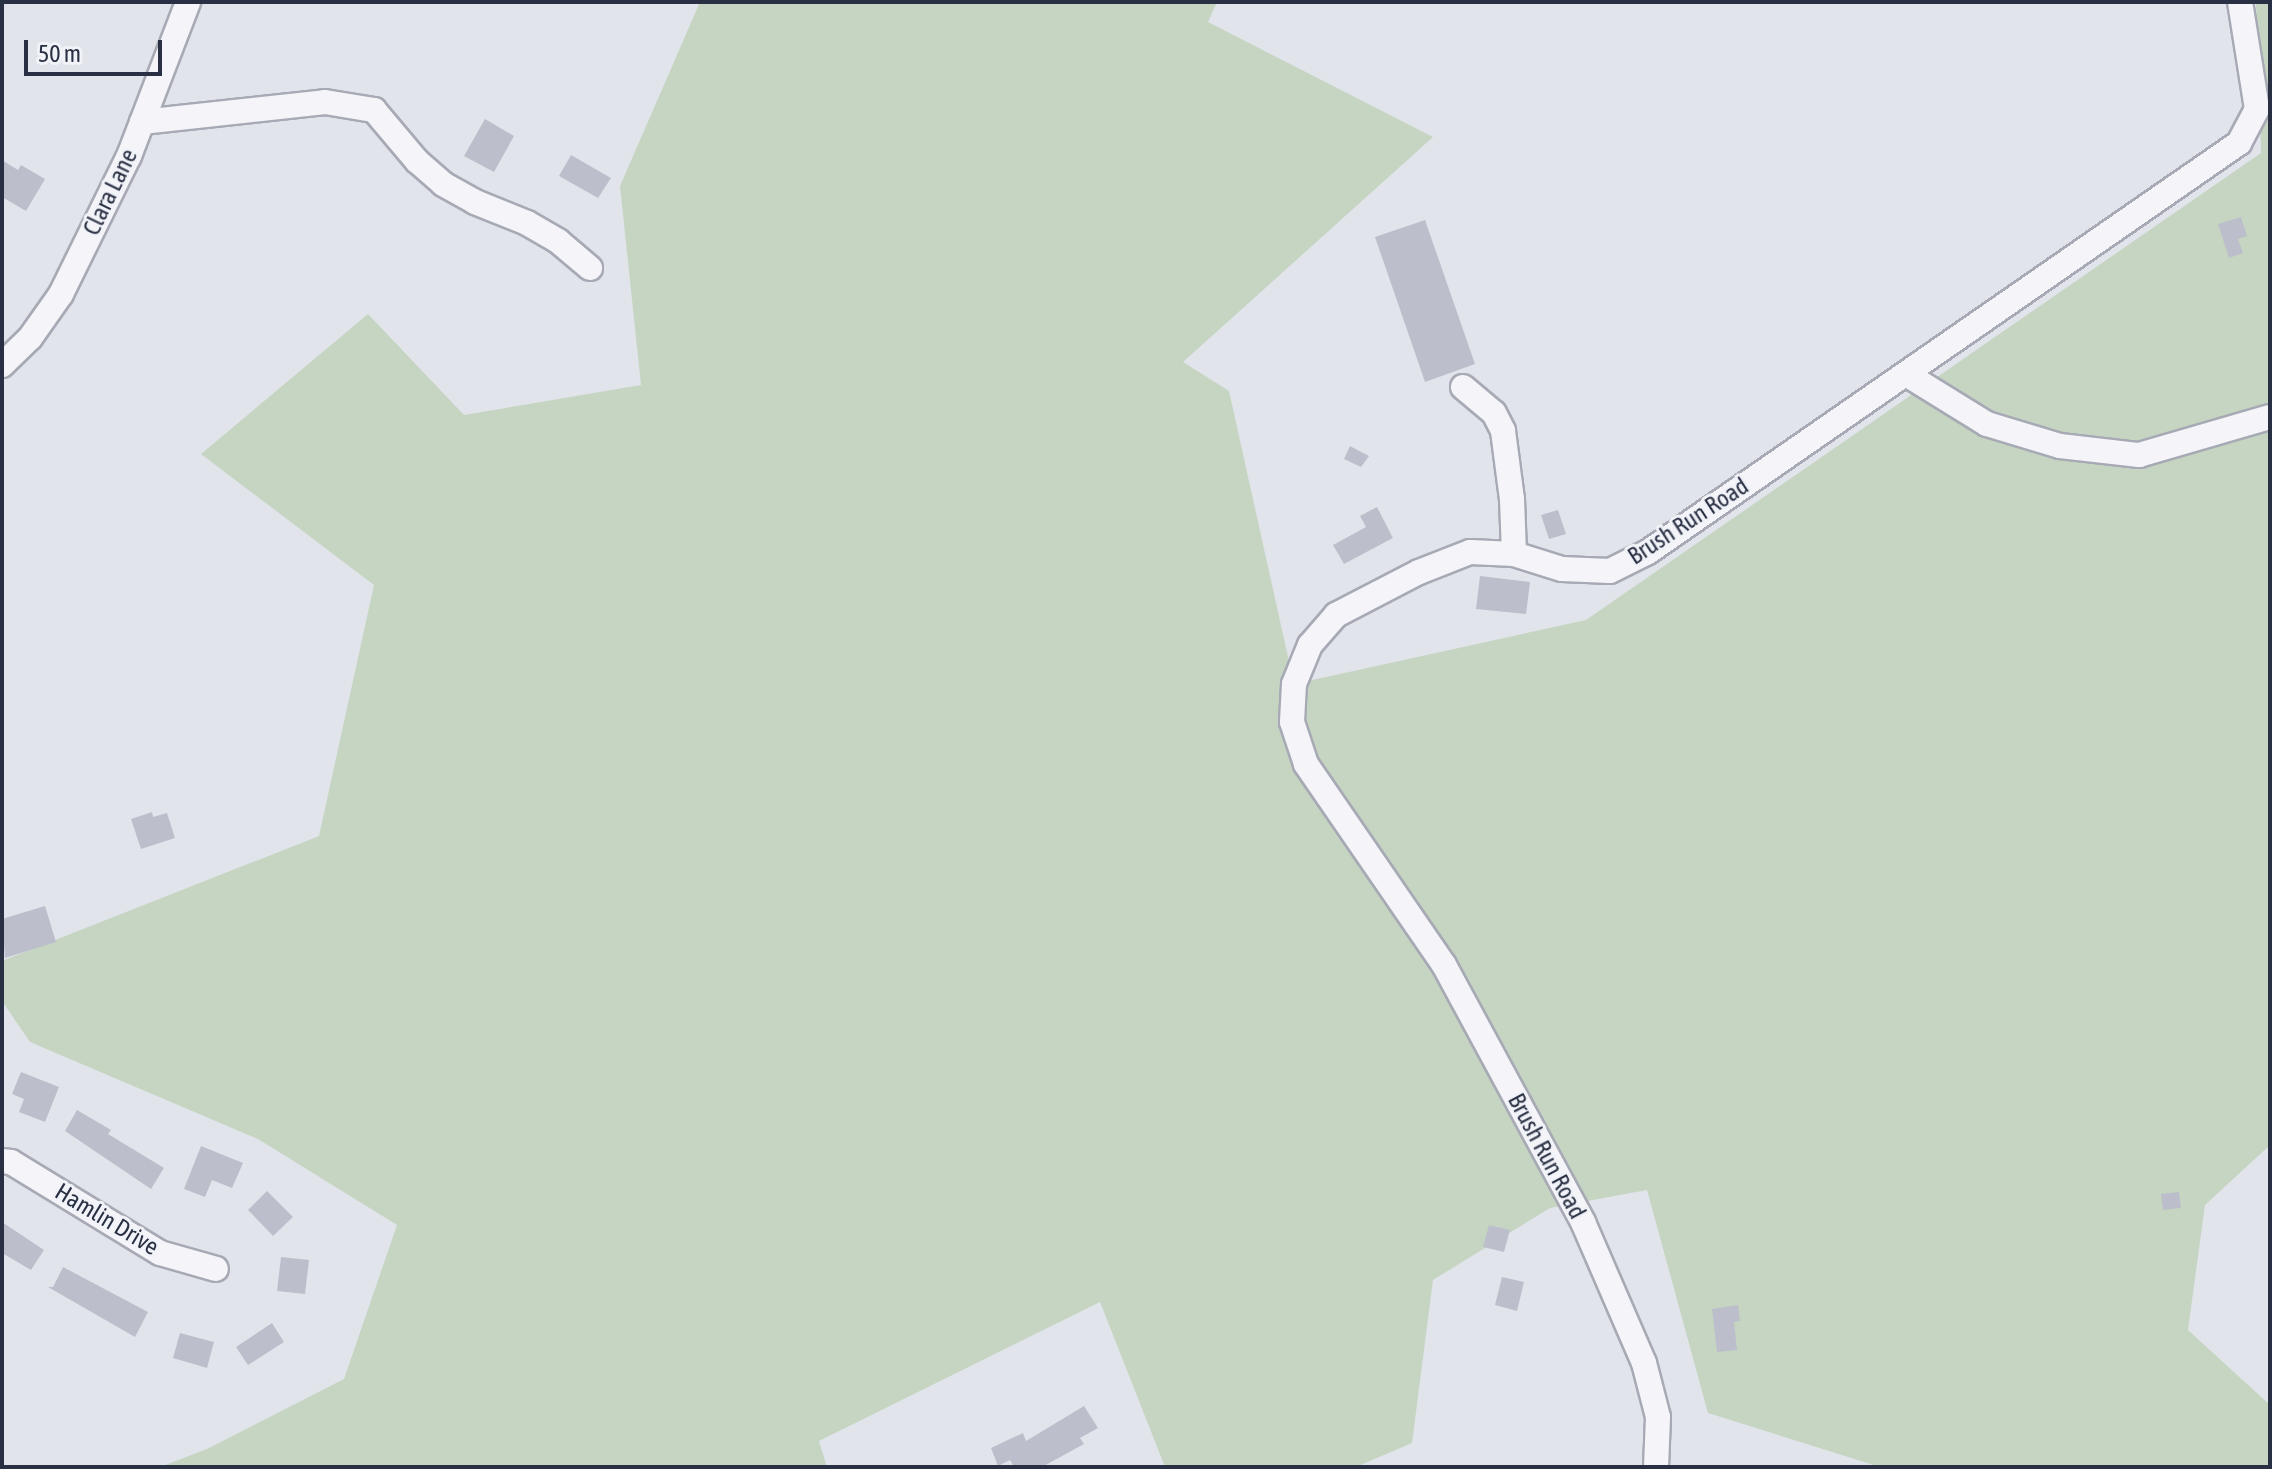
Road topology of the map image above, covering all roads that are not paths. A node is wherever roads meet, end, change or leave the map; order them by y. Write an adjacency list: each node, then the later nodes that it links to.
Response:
1 (188, 2): 3 (street, Clara Lane)
2 (2240, 2): 6 (street, Brush Run Road)
3 (142, 122): 4 (street); 5 (street, Clara Lane)
4 (590, 268)
5 (2, 365)
6 (1906, 374): 8 (street); 9 (street, Brush Run Road)
7 (1463, 387): 9 (street)
8 (2270, 417)
9 (1514, 554): 12 (street, Brush Run Road)
10 (2, 1161): 11 (street, Hamlin Drive)
11 (216, 1269)
12 (1656, 1467)

